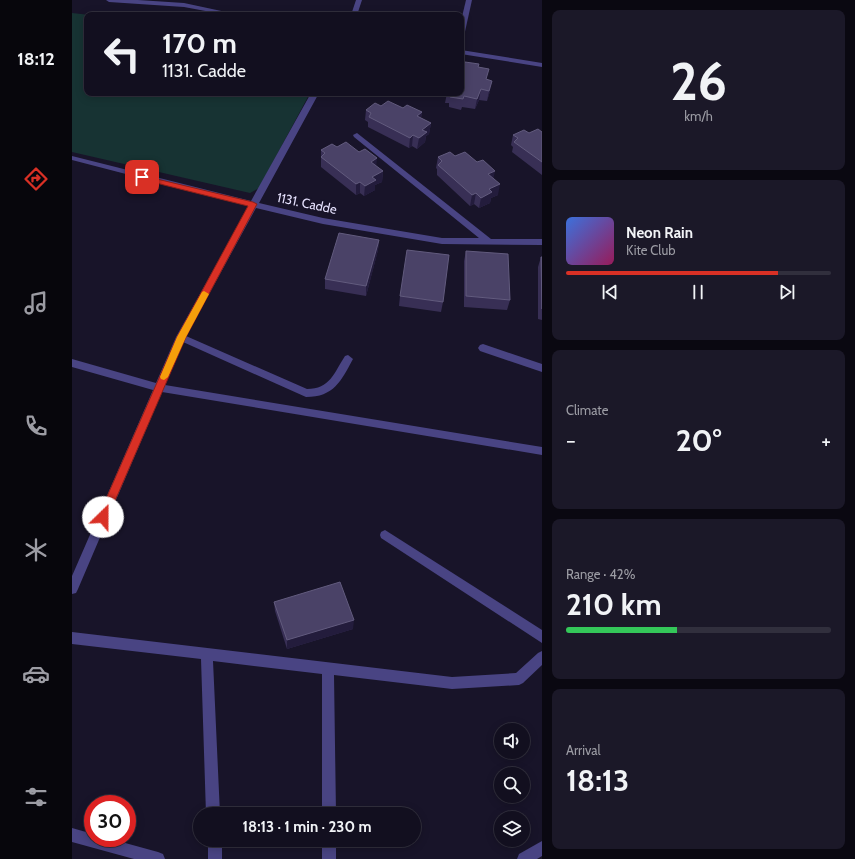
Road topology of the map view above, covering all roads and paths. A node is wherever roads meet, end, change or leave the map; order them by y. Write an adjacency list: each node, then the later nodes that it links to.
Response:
1 (109, 0): 5 (street)
2 (177, 0): 5 (street)
3 (359, 0): 7 (street)
4 (469, 0): 8 (street)
5 (184, 5): 6 (street)
6 (221, 12)
7 (355, 12)
8 (464, 22)
9 (464, 52): 10 (street)
10 (542, 65)
11 (313, 96): 14 (street)
12 (357, 135): 15 (street)
13 (72, 158): 14 (street, 1131. Cadde)
14 (253, 204): 15 (street, 1131. Cadde); 17 (street)
15 (488, 241): 16 (street, 1131. Cadde)
16 (542, 242)
17 (181, 337): 19 (street); 22 (street)
18 (483, 348): 21 (street)
19 (348, 360)
20 (72, 363): 22 (street)
21 (542, 368)
22 (159, 388): 23 (street); 25 (street)
23 (542, 451)
24 (385, 534): 26 (street)
25 (72, 588)
26 (542, 637)
27 (72, 638): 28 (street)
28 (207, 654): 30 (street); 31 (street)
29 (542, 659): 30 (street)
30 (328, 669): 32 (street)
31 (213, 807)
32 (329, 807)
33 (72, 835): 37 (street)
34 (214, 847): 38 (street)
35 (329, 847): 39 (street)
36 (542, 848): 40 (street)
37 (158, 859)
38 (215, 859)
39 (329, 859)
40 (524, 859)

